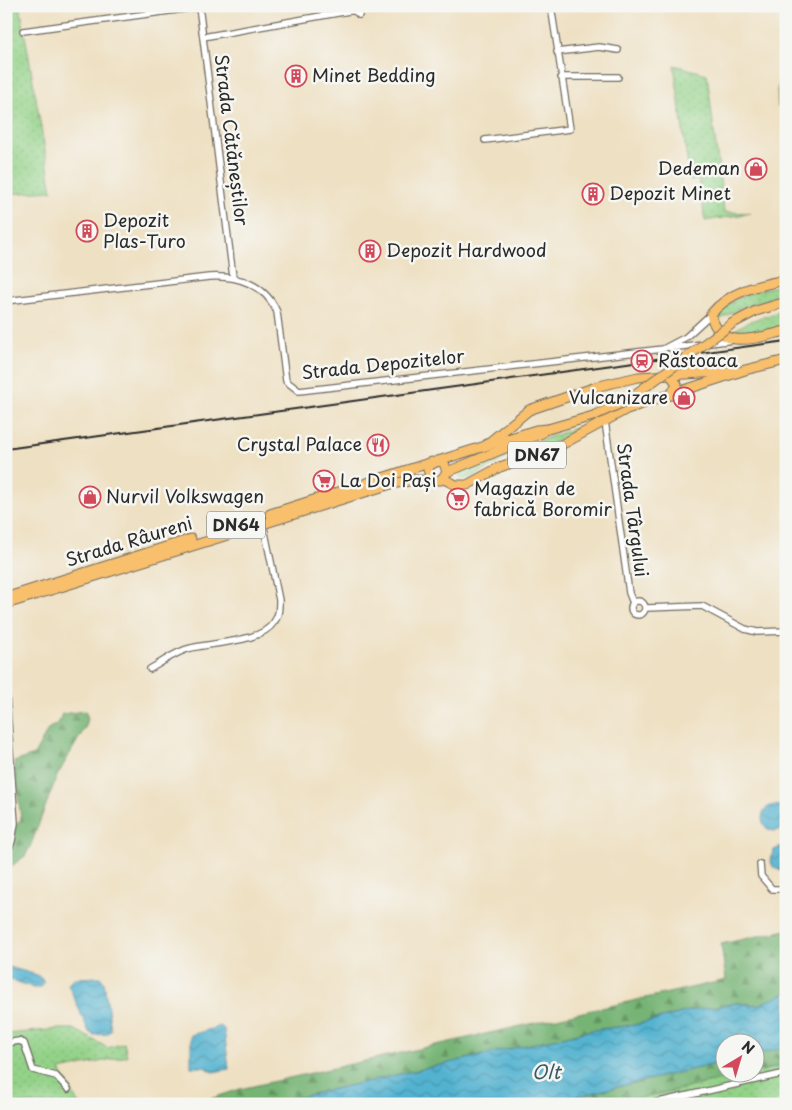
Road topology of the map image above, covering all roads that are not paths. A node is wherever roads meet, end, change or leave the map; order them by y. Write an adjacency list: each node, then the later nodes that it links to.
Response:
1 (199, 6): 4 (street); 5 (street, Strada Cătăneștilor)
2 (551, 6): 7 (street)
3 (359, 15): 5 (street)
4 (23, 31)
5 (203, 37): 11 (street, Strada Cătăneștilor)
6 (618, 50): 7 (street)
7 (558, 52): 8 (street)
8 (561, 77): 9 (street); 10 (street)
9 (618, 77)
10 (484, 140)
11 (233, 277): 13 (street, Strada Depozitelor); 18 (street, Strada Depozitelor)
12 (786, 280): 15 (main road)
13 (6, 302)
14 (786, 302): 24 (main road, DN64, bridge)
15 (711, 314): 17 (main road); 18 (street, Strada Depozitelor)
16 (786, 331): 17 (main road)
17 (734, 340): 18 (street)
18 (663, 349)
19 (786, 360): 20 (main road, DN67)
20 (745, 370): 21 (main road, DN67); 22 (main road, DN67)
21 (670, 374): 22 (main road); 25 (main road, DN67)
22 (670, 395): 23 (main road, DN67)
23 (605, 421): 27 (main road, DN67); 31 (street, Strada Târgului)
24 (548, 429): 25 (main road, DN64); 27 (main road, DN64)
25 (487, 444): 26 (main road, DN67)
26 (435, 462): 27 (main road); 28 (main road); 30 (main road, Strada Râureni / DN64)
27 (446, 475): 28 (main road, DN64)
28 (432, 479): 29 (main road, Strada Râureni / DN64)
29 (263, 523): 30 (main road, Strada Râureni / DN64); 34 (street)
30 (6, 601)
31 (633, 603): 32 (street); 32 (street)
32 (646, 608): 33 (street)
33 (786, 631)
34 (150, 669)
35 (6, 693): 36 (street)
36 (8, 753): 37 (street)
37 (6, 855)
38 (760, 864): 39 (street)
39 (786, 889)
40 (6, 1043): 42 (street)
41 (786, 1073): 43 (street)
42 (68, 1089)
43 (650, 1104)

